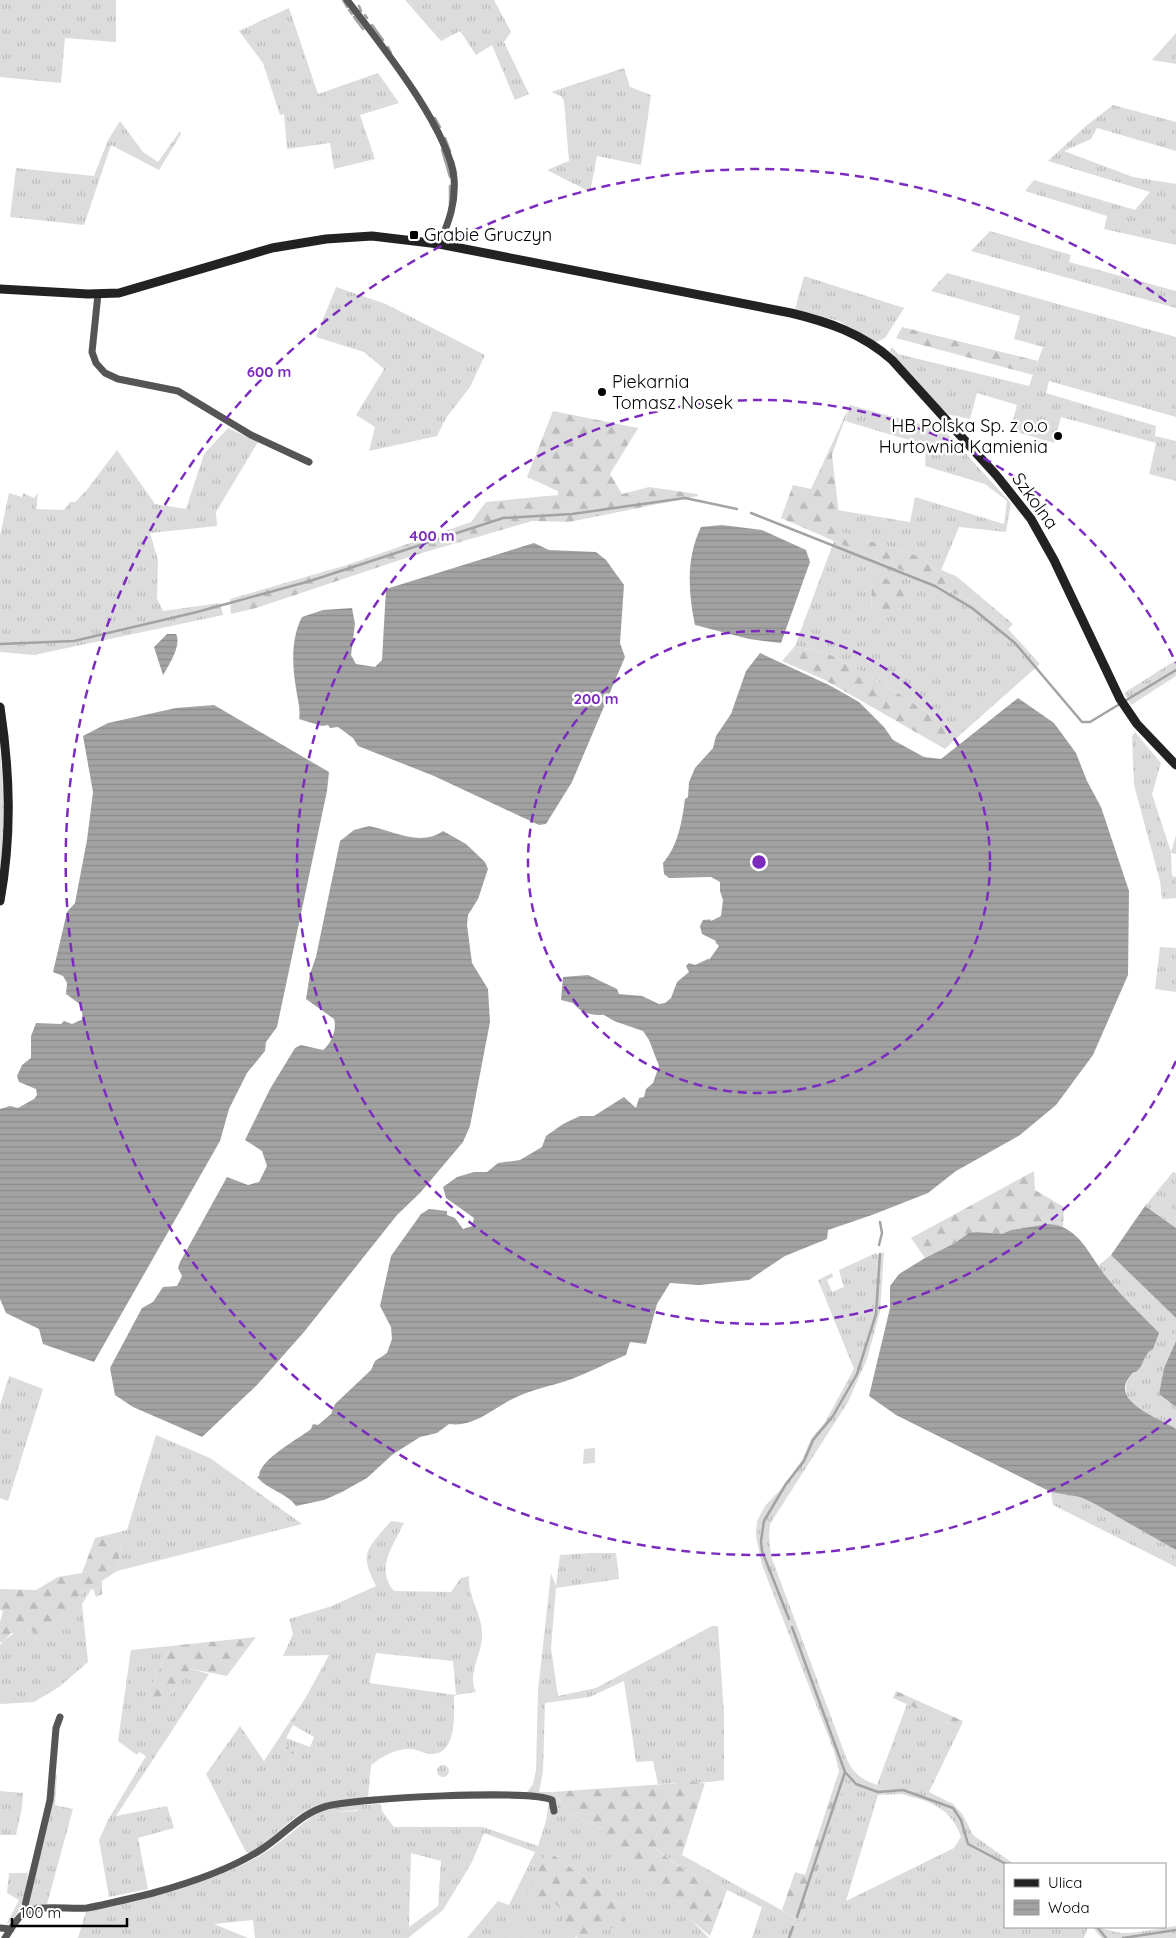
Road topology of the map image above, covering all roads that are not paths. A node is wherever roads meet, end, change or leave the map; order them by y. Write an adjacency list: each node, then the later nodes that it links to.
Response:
1 (347, 0): 2 (street)
2 (439, 244): 4 (street, Szkolna); 7 (street, Szkolna)
3 (0, 289): 4 (street, Szkolna)
4 (98, 294): 5 (street)
5 (309, 462)
6 (0, 707): 8 (street)
7 (1176, 765)
8 (0, 901)
9 (60, 1718): 11 (street)
10 (554, 1811): 11 (street)
11 (22, 1914): 13 (street)
12 (0, 1928): 13 (street)
13 (11, 1929): 14 (street)
14 (5, 1938)

